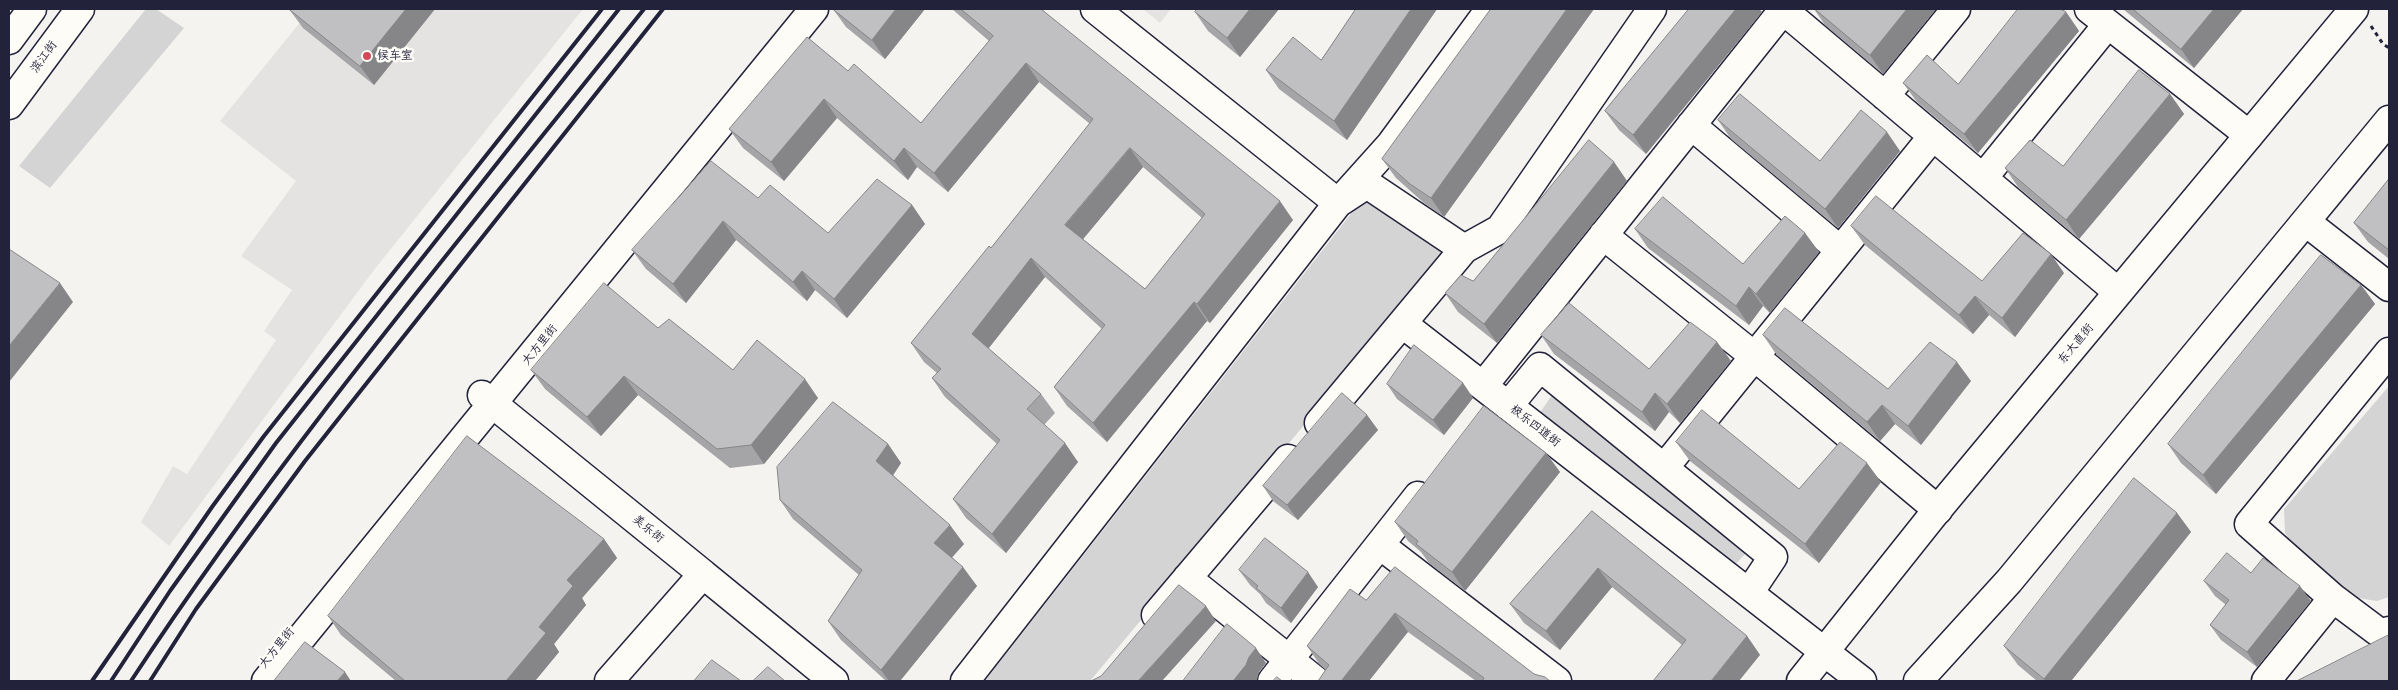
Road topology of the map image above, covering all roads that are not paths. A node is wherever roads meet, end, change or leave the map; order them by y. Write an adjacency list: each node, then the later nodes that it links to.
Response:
1 (32, 9): 12 (street)
2 (80, 9): 14 (street, 滨江街)
3 (795, 9): 33 (street, 大方里街)
4 (814, 9): 33 (street, 大方里街)
5 (1095, 9): 20 (street)
6 (1490, 9): 20 (street)
7 (1652, 9): 23 (street)
8 (1783, 9): 13 (street); 16 (street)
9 (1956, 9): 13 (street)
10 (2098, 16): 17 (street); 19 (street)
11 (2361, 16): 17 (street, 东大直街)
12 (9, 40)
13 (1885, 96): 18 (street)
14 (9, 105)
15 (2389, 120): 21 (street)
16 (1690, 126): 22 (street); 24 (street)
17 (2250, 135): 26 (street, 东大直街)
18 (1933, 136): 19 (street); 24 (street)
19 (1983, 178): 26 (street)
20 (1338, 203): 23 (street); 51 (street)
21 (2306, 222): 25 (street); 57 (street)
22 (1603, 235): 28 (street); 30 (street)
23 (1464, 249): 27 (street)
24 (1840, 250): 30 (street)
25 (2389, 287)
26 (2118, 292): 37 (street, 东大直街)
27 (1403, 324): 32 (street, 极乐四道街); 40 (street)
28 (1514, 346): 31 (street); 32 (street)
29 (2389, 352): 42 (street)
30 (1754, 356): 35 (street); 37 (street)
31 (1540, 367): 32 (street); 35 (street)
32 (1496, 396): 34 (street); 41 (street, 极乐四道街)
33 (487, 398): 39 (street, 美乐街); 47 (street, 大方里街); 48 (street, 大方里街)
34 (1478, 420)
35 (1664, 468): 41 (street)
36 (1435, 475): 38 (street)
37 (1938, 510): 45 (street, 东大直街)
38 (1380, 545): 46 (street); 54 (street)
39 (703, 574): 49 (street); 50 (street, 美乐街)
40 (1187, 578): 44 (street); 46 (street)
41 (1749, 592): 45 (street, 极乐四道街)
42 (2333, 598): 43 (street); 58 (street)
43 (2389, 631)
44 (1137, 637)
45 (1824, 651): 55 (street, 东大直街); 56 (street, 极乐四道街)
46 (1289, 660): 52 (street); 53 (street)
47 (250, 681)
48 (266, 681)
49 (609, 681)
50 (834, 681)
51 (965, 681)
52 (1272, 681)
53 (1316, 681)
54 (1557, 681)
55 (1801, 681)
56 (1862, 681)
57 (1918, 681)
58 (2266, 681)

